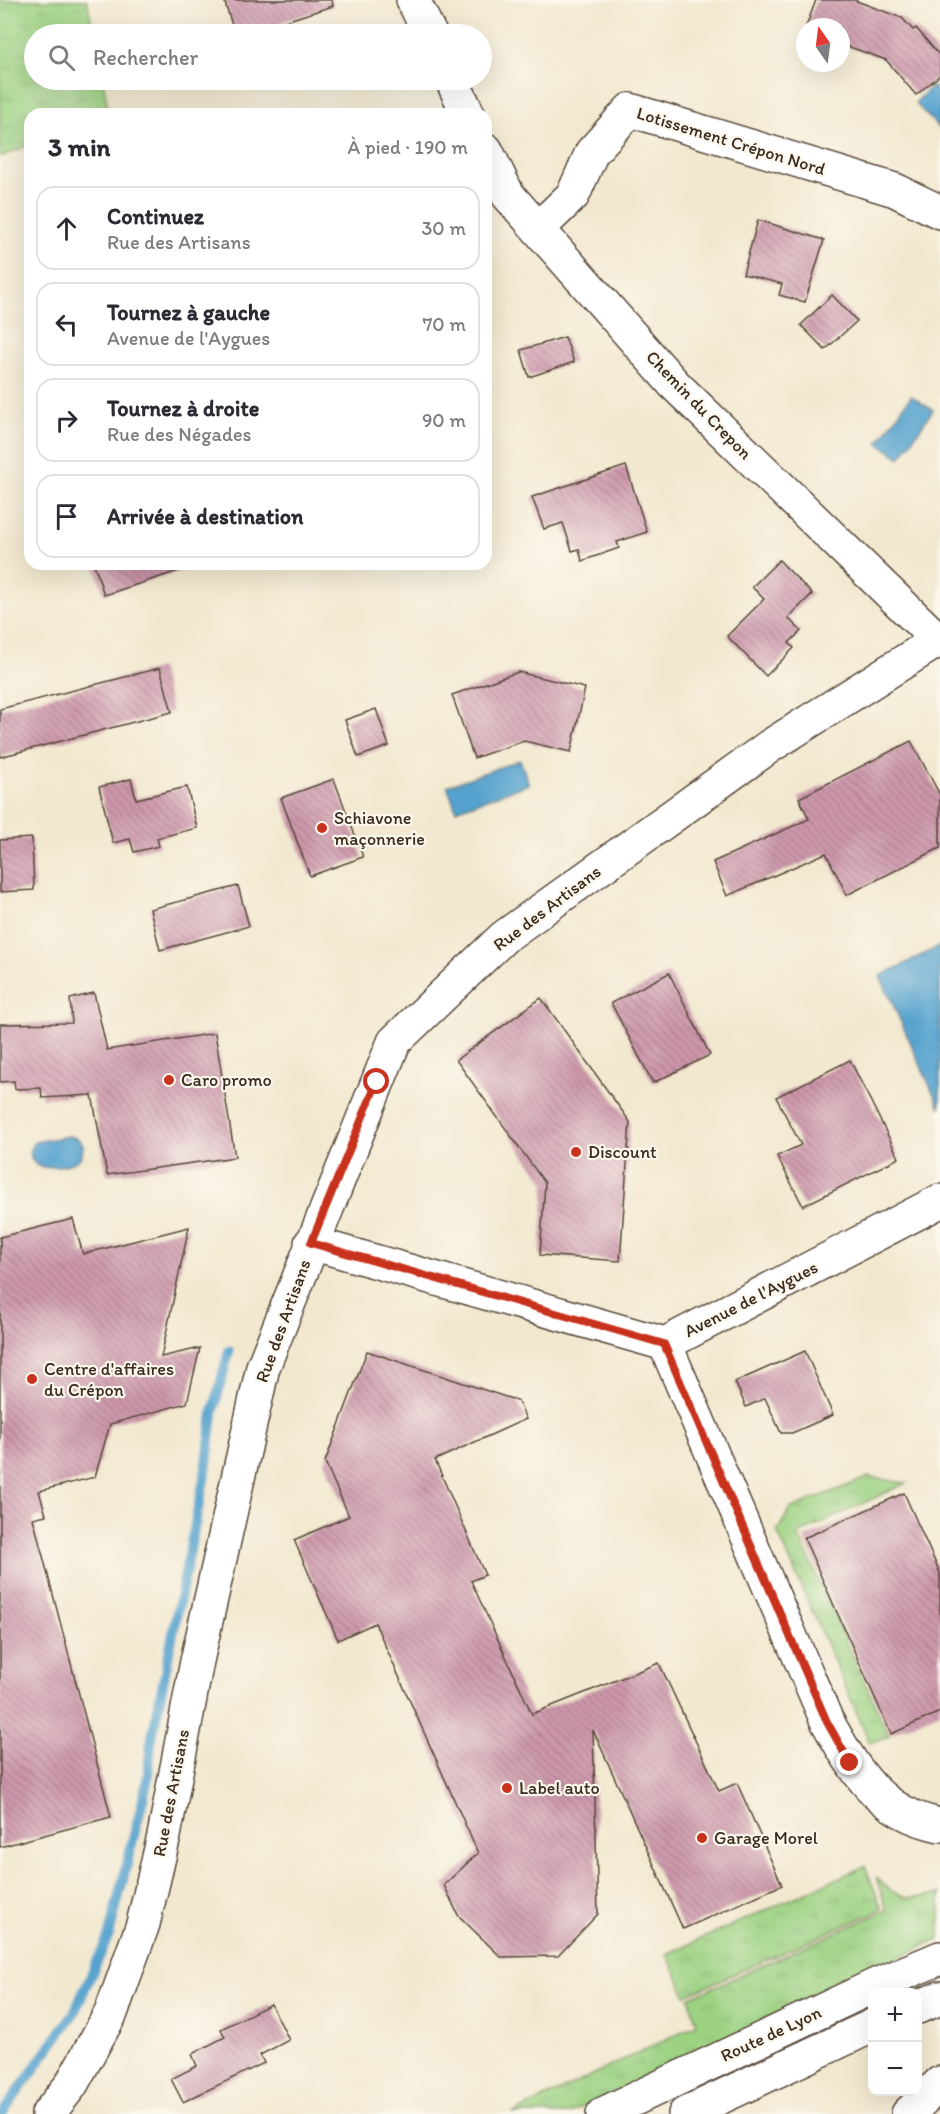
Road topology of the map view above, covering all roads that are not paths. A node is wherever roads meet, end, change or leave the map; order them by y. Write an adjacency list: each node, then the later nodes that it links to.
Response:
1 (413, 0): 2 (street)
2 (425, 24)
3 (457, 90): 4 (street)
4 (465, 108)
5 (492, 162): 7 (street, Chemin du Crepon)
6 (940, 212): 7 (street, Lotissement Crépon Nord)
7 (538, 228): 8 (street, Chemin du Crepon)
8 (938, 639): 10 (street, Rue des Artisans)
9 (940, 1201): 11 (street, Avenue de l'Aygues)
10 (311, 1243): 11 (street, Avenue de l'Aygues); 18 (street, Rue des Artisans)
11 (664, 1344): 12 (street)
12 (940, 1825)
13 (940, 1958): 19 (street, Route de Lyon)
14 (940, 1998): 15 (street)
15 (922, 2005)
16 (868, 2028): 20 (street, Route de Lyon)
17 (940, 2083): 21 (street)
18 (48, 2114)
19 (603, 2114)
20 (685, 2114)
21 (908, 2114)

